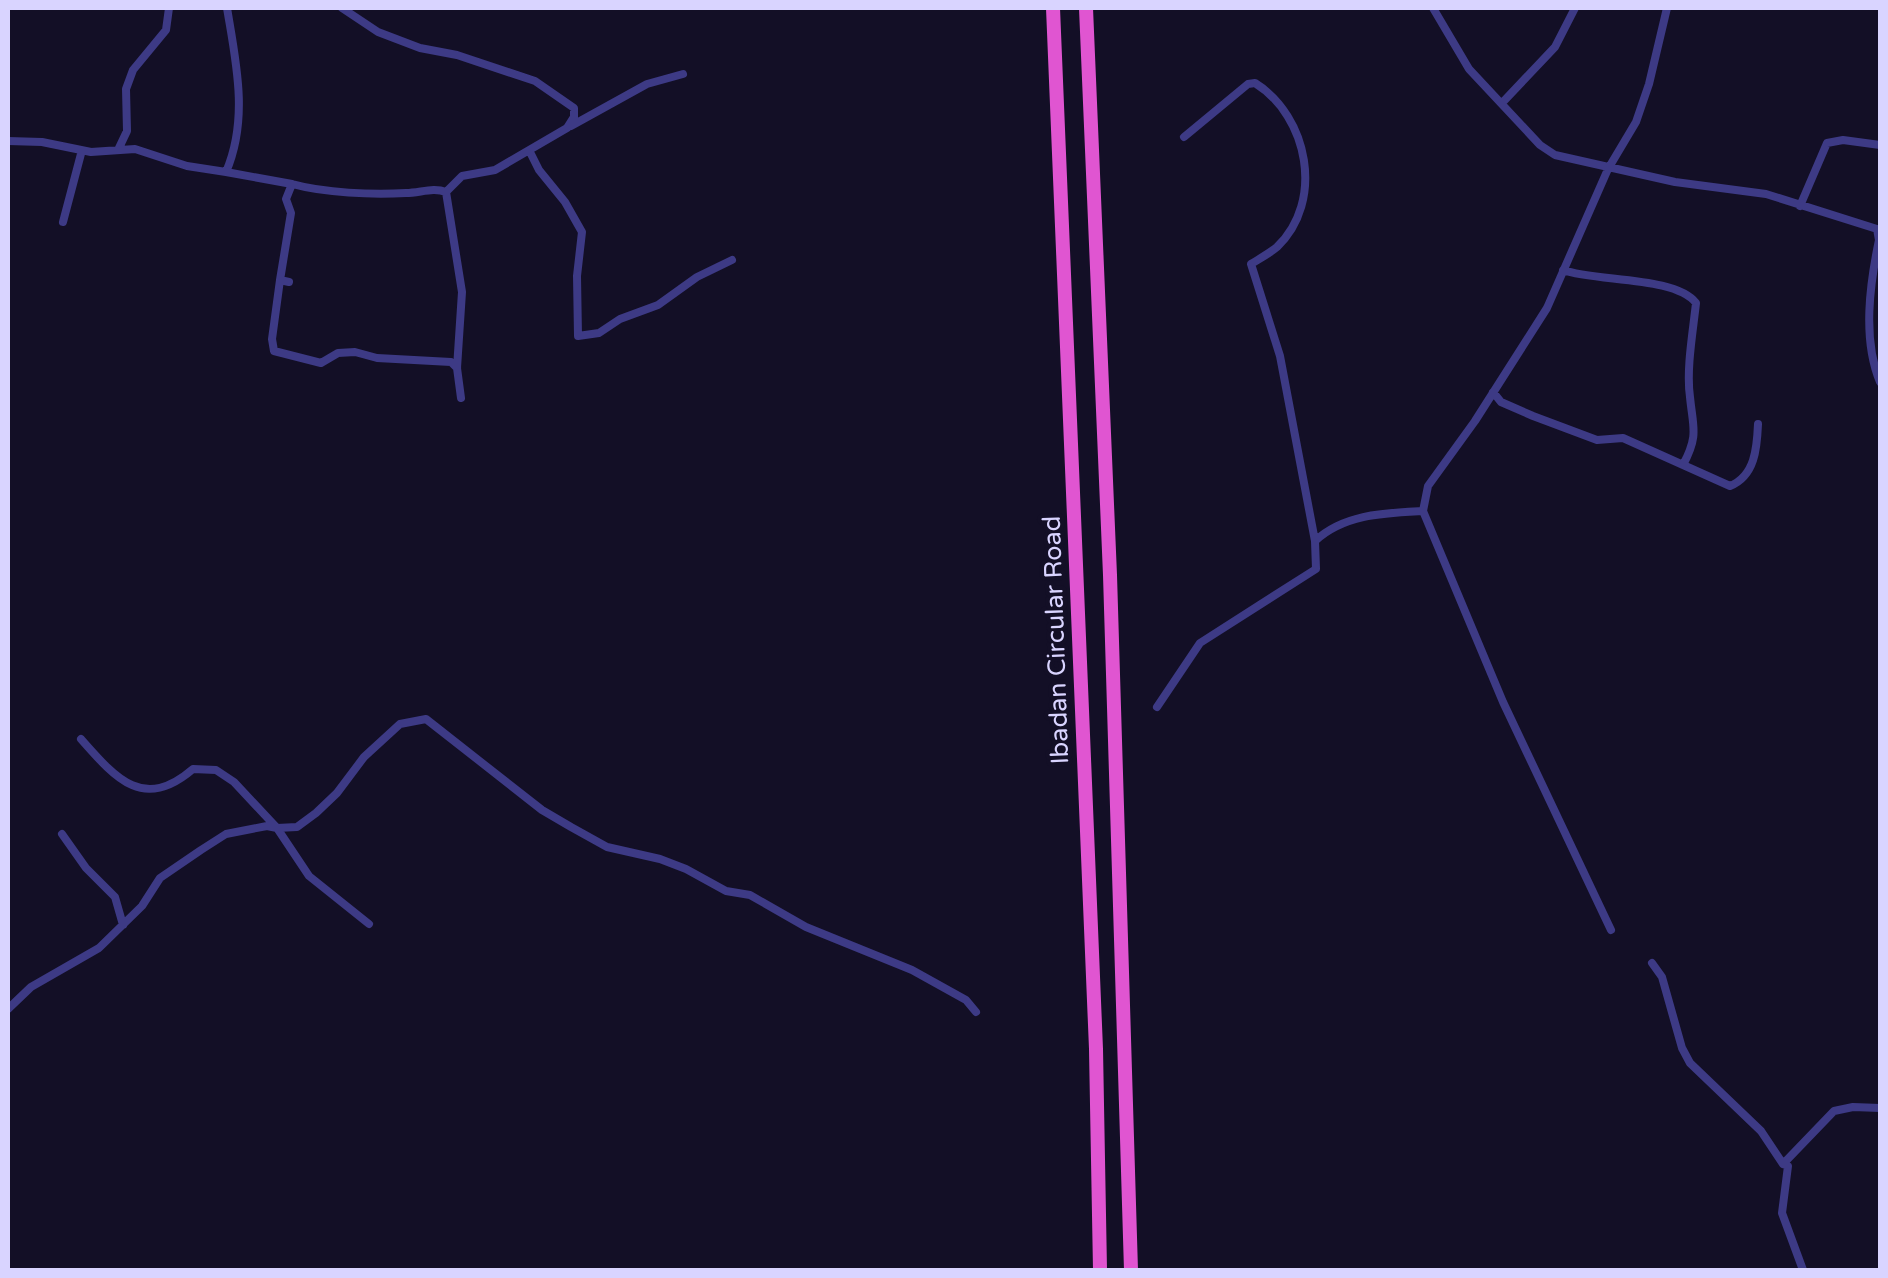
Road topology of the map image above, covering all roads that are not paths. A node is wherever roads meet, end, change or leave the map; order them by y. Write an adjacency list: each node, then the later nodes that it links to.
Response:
1 (170, 8): 16 (street)
2 (227, 8): 19 (street)
3 (342, 8): 11 (street)
4 (1054, 8): 47 (highway, Ibadan Circular Road)
5 (1086, 8): 48 (highway)
6 (1434, 8): 10 (street)
7 (1574, 8): 10 (street)
8 (1667, 8): 18 (street)
9 (683, 74): 11 (street)
10 (1502, 103): 18 (street)
11 (567, 128): 17 (street)
12 (1184, 137): 34 (street)
13 (8, 142): 15 (street)
14 (1880, 145): 22 (street)
15 (82, 150): 16 (street); 23 (street)
16 (118, 150): 19 (street)
17 (530, 152): 21 (street); 25 (street)
18 (1608, 169): 22 (street); 26 (street)
19 (226, 172): 20 (street)
20 (292, 184): 21 (street); 27 (street)
21 (446, 192): 27 (street)
22 (1800, 206): 24 (street)
23 (63, 222)
24 (1880, 240): 28 (street)
25 (732, 260)
26 (1562, 270): 29 (street); 32 (street)
27 (457, 368): 30 (street)
28 (1880, 382)
29 (1493, 392): 32 (street); 33 (street)
30 (461, 398)
31 (1758, 424): 32 (street)
32 (1683, 465)
33 (1423, 511): 34 (street); 41 (street)
34 (1315, 541): 35 (street)
35 (1156, 708)
36 (82, 739): 37 (street)
37 (277, 828): 39 (street); 40 (street); 44 (street)
38 (62, 834): 40 (street)
39 (368, 924)
40 (123, 925): 43 (street)
41 (1611, 930)
42 (1652, 963): 46 (street)
43 (8, 1009)
44 (976, 1012)
45 (1880, 1108): 46 (street)
46 (1783, 1164): 49 (street)
47 (1100, 1270)
48 (1131, 1270)
49 (1803, 1270)

